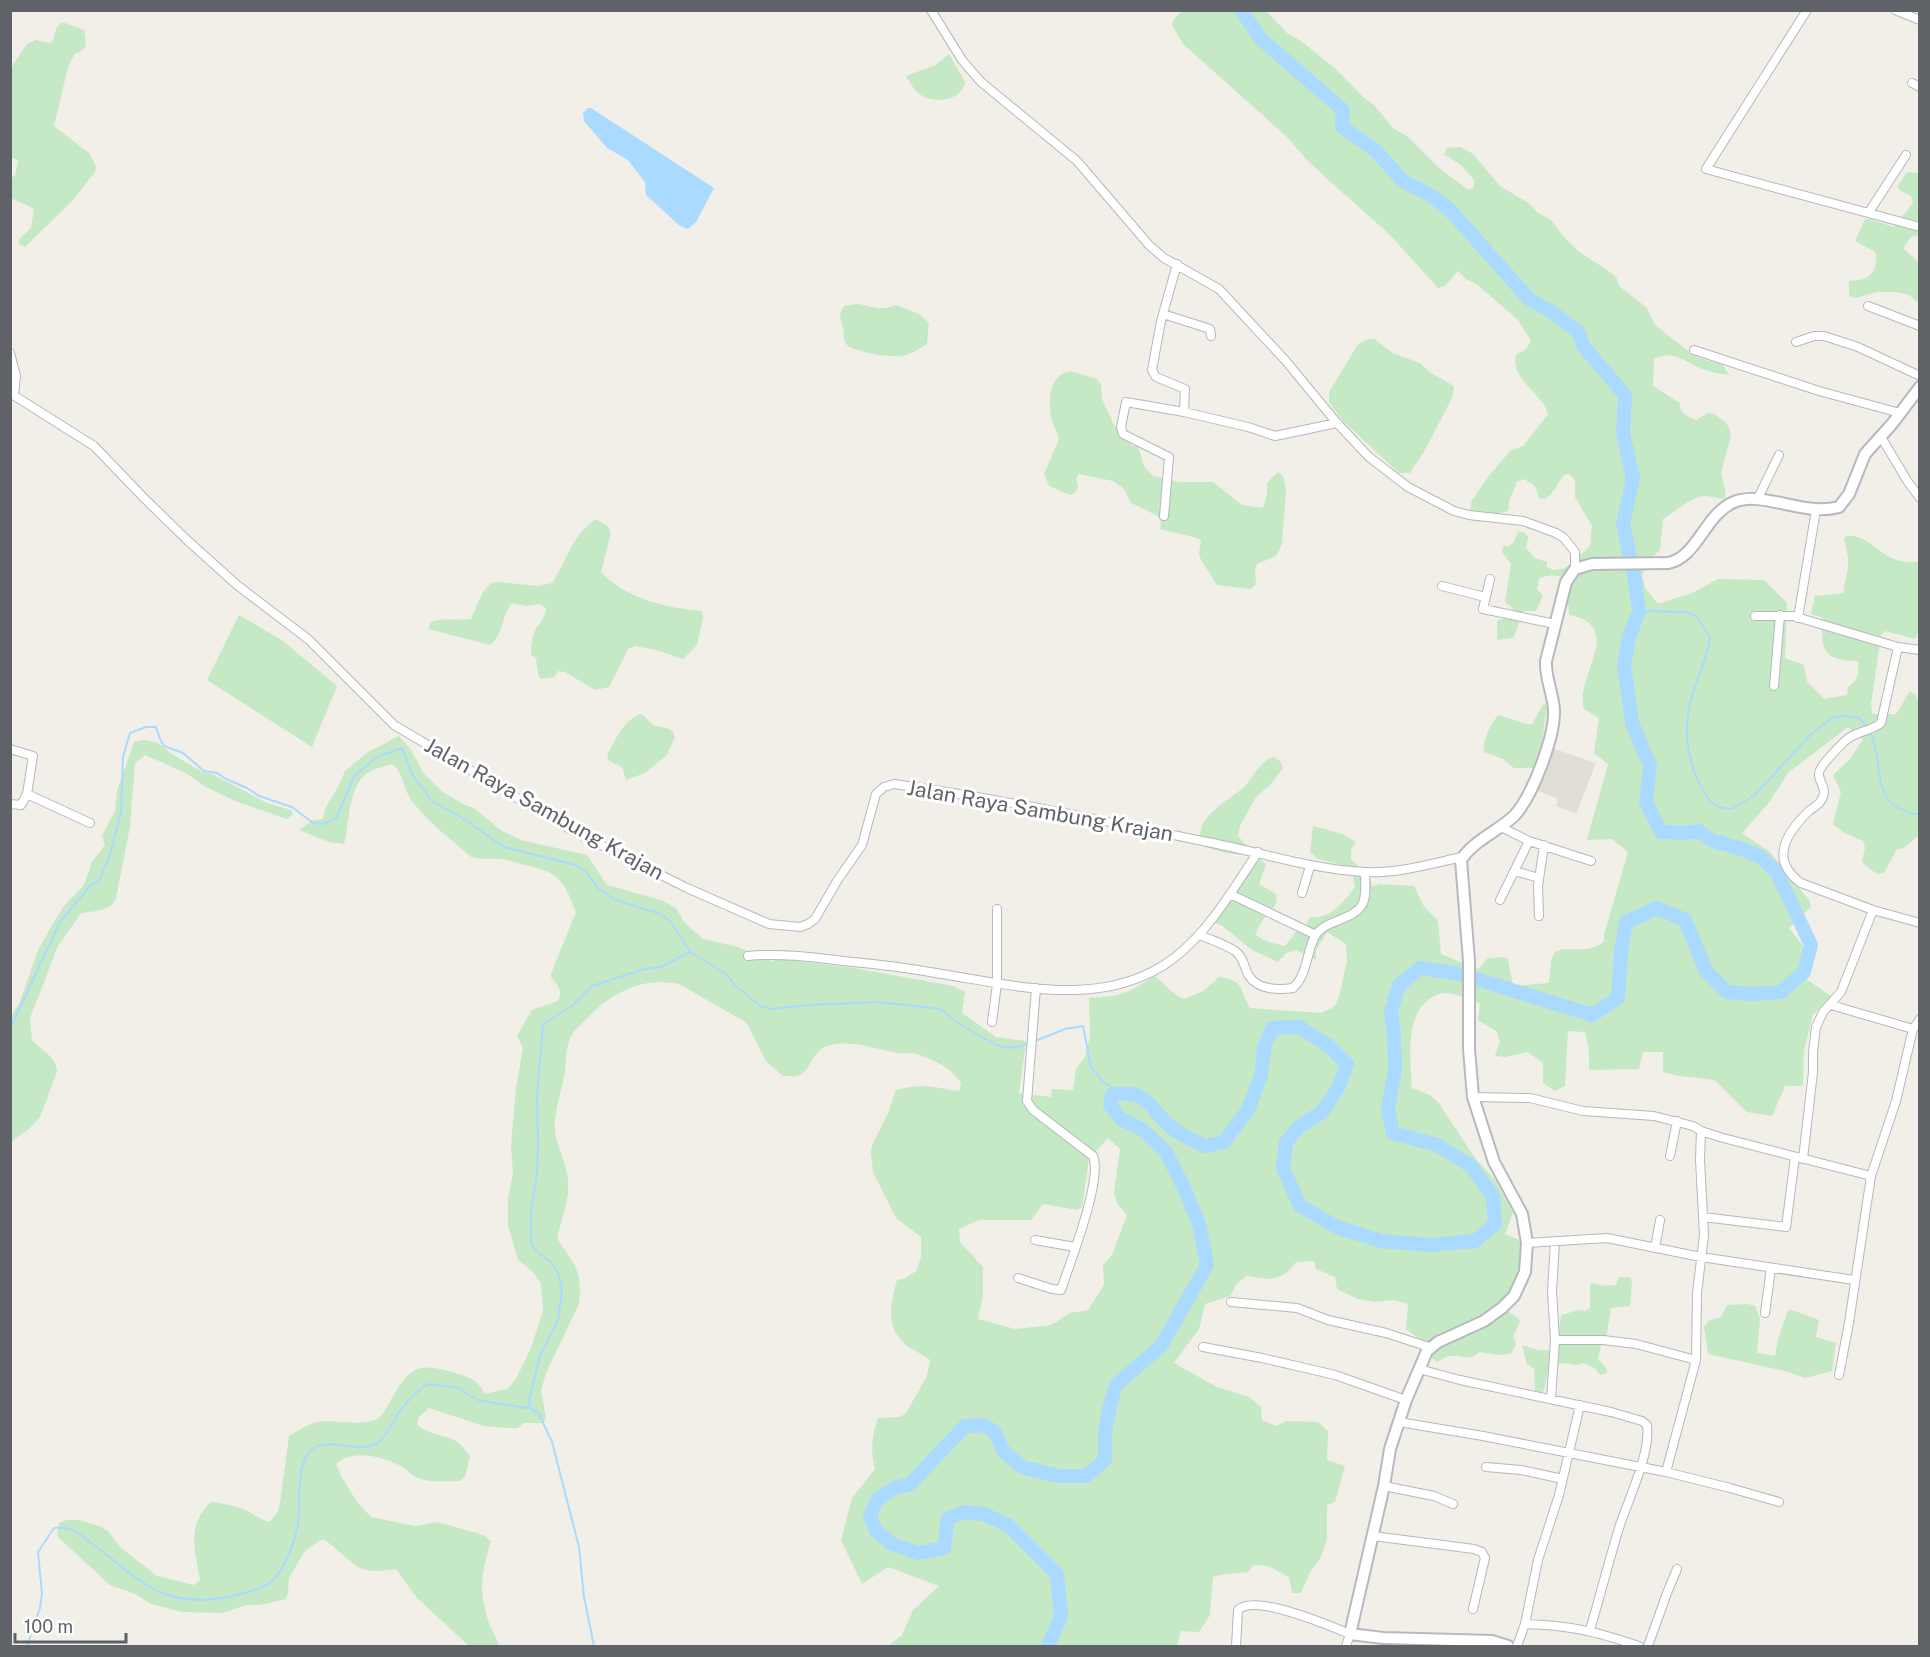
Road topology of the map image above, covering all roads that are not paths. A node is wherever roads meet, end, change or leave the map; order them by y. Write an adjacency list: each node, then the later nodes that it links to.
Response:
1 (931, 10): 8 (street)
2 (1807, 10): 6 (street)
3 (1895, 10): 4 (street)
4 (1920, 21)
5 (1906, 155): 6 (street)
6 (1869, 212): 7 (street)
7 (1920, 226)
8 (1177, 264): 10 (street); 21 (street)
9 (1868, 306): 11 (street)
10 (1163, 314): 12 (street); 19 (street)
11 (1920, 326)
12 (1211, 336)
13 (1796, 342): 16 (street)
14 (1694, 350): 20 (street)
15 (10, 353): 18 (street)
16 (1920, 376)
17 (1920, 387): 20 (main road)
18 (12, 394): 46 (street, Jalan Raya Sambung Krajan)
19 (1184, 412): 21 (street); 27 (street)
20 (1900, 413): 22 (main road)
21 (1337, 423): 28 (street)
22 (1881, 436): 24 (street); 26 (main road)
23 (1779, 455): 25 (street)
24 (1918, 494)
25 (1757, 500): 26 (main road); 28 (main road)
26 (1816, 510): 34 (street)
27 (1164, 516)
28 (1575, 569): 35 (main road)
29 (1490, 579): 31 (street)
30 (1442, 585): 31 (street)
31 (1485, 597): 35 (street)
32 (1780, 615): 33 (street); 34 (street); 38 (street)
33 (1755, 616)
34 (1798, 618): 36 (street)
35 (1555, 624): 43 (main road)
36 (1898, 647): 37 (street); 57 (street)
37 (1920, 650)
38 (1774, 686)
39 (10, 749): 40 (street)
40 (27, 794): 41 (street); 42 (street)
41 (10, 804)
42 (90, 823)
43 (1501, 827): 44 (street); 47 (main road)
44 (1529, 841): 45 (street); 50 (street)
45 (1544, 845): 48 (street); 52 (street)
46 (1258, 852): 49 (street, Jalan Raya Sambung Krajan); 54 (street)
47 (1462, 857): 51 (street, Jalan Raya Sambung Krajan); 69 (main road)
48 (1591, 861)
49 (1310, 867): 51 (street, Jalan Raya Sambung Krajan); 53 (street)
50 (1515, 871): 52 (street); 55 (street)
51 (1365, 872): 61 (street)
52 (1539, 878): 58 (street)
53 (1302, 893)
54 (1230, 894): 60 (street); 61 (street)
55 (1500, 900)
56 (997, 909): 63 (street)
57 (1873, 910): 59 (street); 65 (street)
58 (1539, 916)
59 (1920, 922)
60 (1200, 935): 61 (street); 64 (street)
61 (1316, 935)
62 (748, 956): 63 (street)
63 (997, 984): 64 (street); 67 (street)
64 (1036, 988): 80 (street)
65 (1831, 1005): 68 (street); 73 (street)
66 (1920, 1019): 68 (street)
67 (992, 1022)
68 (1913, 1029): 74 (street)
69 (1473, 1097): 70 (street); 79 (main road)
70 (1677, 1121): 71 (street); 72 (street)
71 (1701, 1131): 73 (street); 75 (street)
72 (1670, 1156)
73 (1799, 1158): 74 (street); 75 (street)
74 (1871, 1176): 85 (street)
75 (1703, 1217): 82 (street)
76 (1660, 1220): 81 (street)
77 (1035, 1240): 80 (street)
78 (1555, 1242): 79 (street); 81 (street); 88 (street)
79 (1527, 1243): 90 (main road)
80 (1075, 1247): 84 (street)
81 (1655, 1248): 82 (street)
82 (1701, 1257): 83 (street); 91 (street)
83 (1771, 1268): 85 (street); 87 (street)
84 (1018, 1278)
85 (1854, 1280): 93 (street)
86 (1231, 1302): 90 (street)
87 (1765, 1313)
88 (1554, 1340): 91 (street); 94 (street)
89 (1203, 1347): 95 (street)
90 (1429, 1347): 92 (main road)
91 (1696, 1360): 101 (street)
92 (1419, 1368): 94 (street); 95 (main road)
93 (1839, 1375)
94 (1551, 1399): 96 (street)
95 (1406, 1400): 97 (main road)
96 (1580, 1405): 98 (street); 100 (street)
97 (1399, 1422): 98 (street); 103 (main road)
98 (1569, 1452): 100 (street); 102 (street)
99 (1486, 1467): 102 (street)
100 (1641, 1467): 101 (street); 110 (street)
101 (1666, 1472): 104 (street)
102 (1563, 1479): 109 (street)
103 (1384, 1486): 105 (street); 106 (main road)
104 (1779, 1503)
105 (1453, 1504)
106 (1373, 1536): 108 (street); 111 (main road)
107 (1677, 1569): 117 (street)
108 (1473, 1609)
109 (1525, 1624): 110 (street); 115 (street)
110 (1590, 1630): 116 (street)
111 (1350, 1634): 112 (street); 113 (street); 114 (main road)
112 (1236, 1647)
113 (1346, 1647)
114 (1508, 1647)
115 (1517, 1647)
116 (1639, 1647)
117 (1648, 1647)

